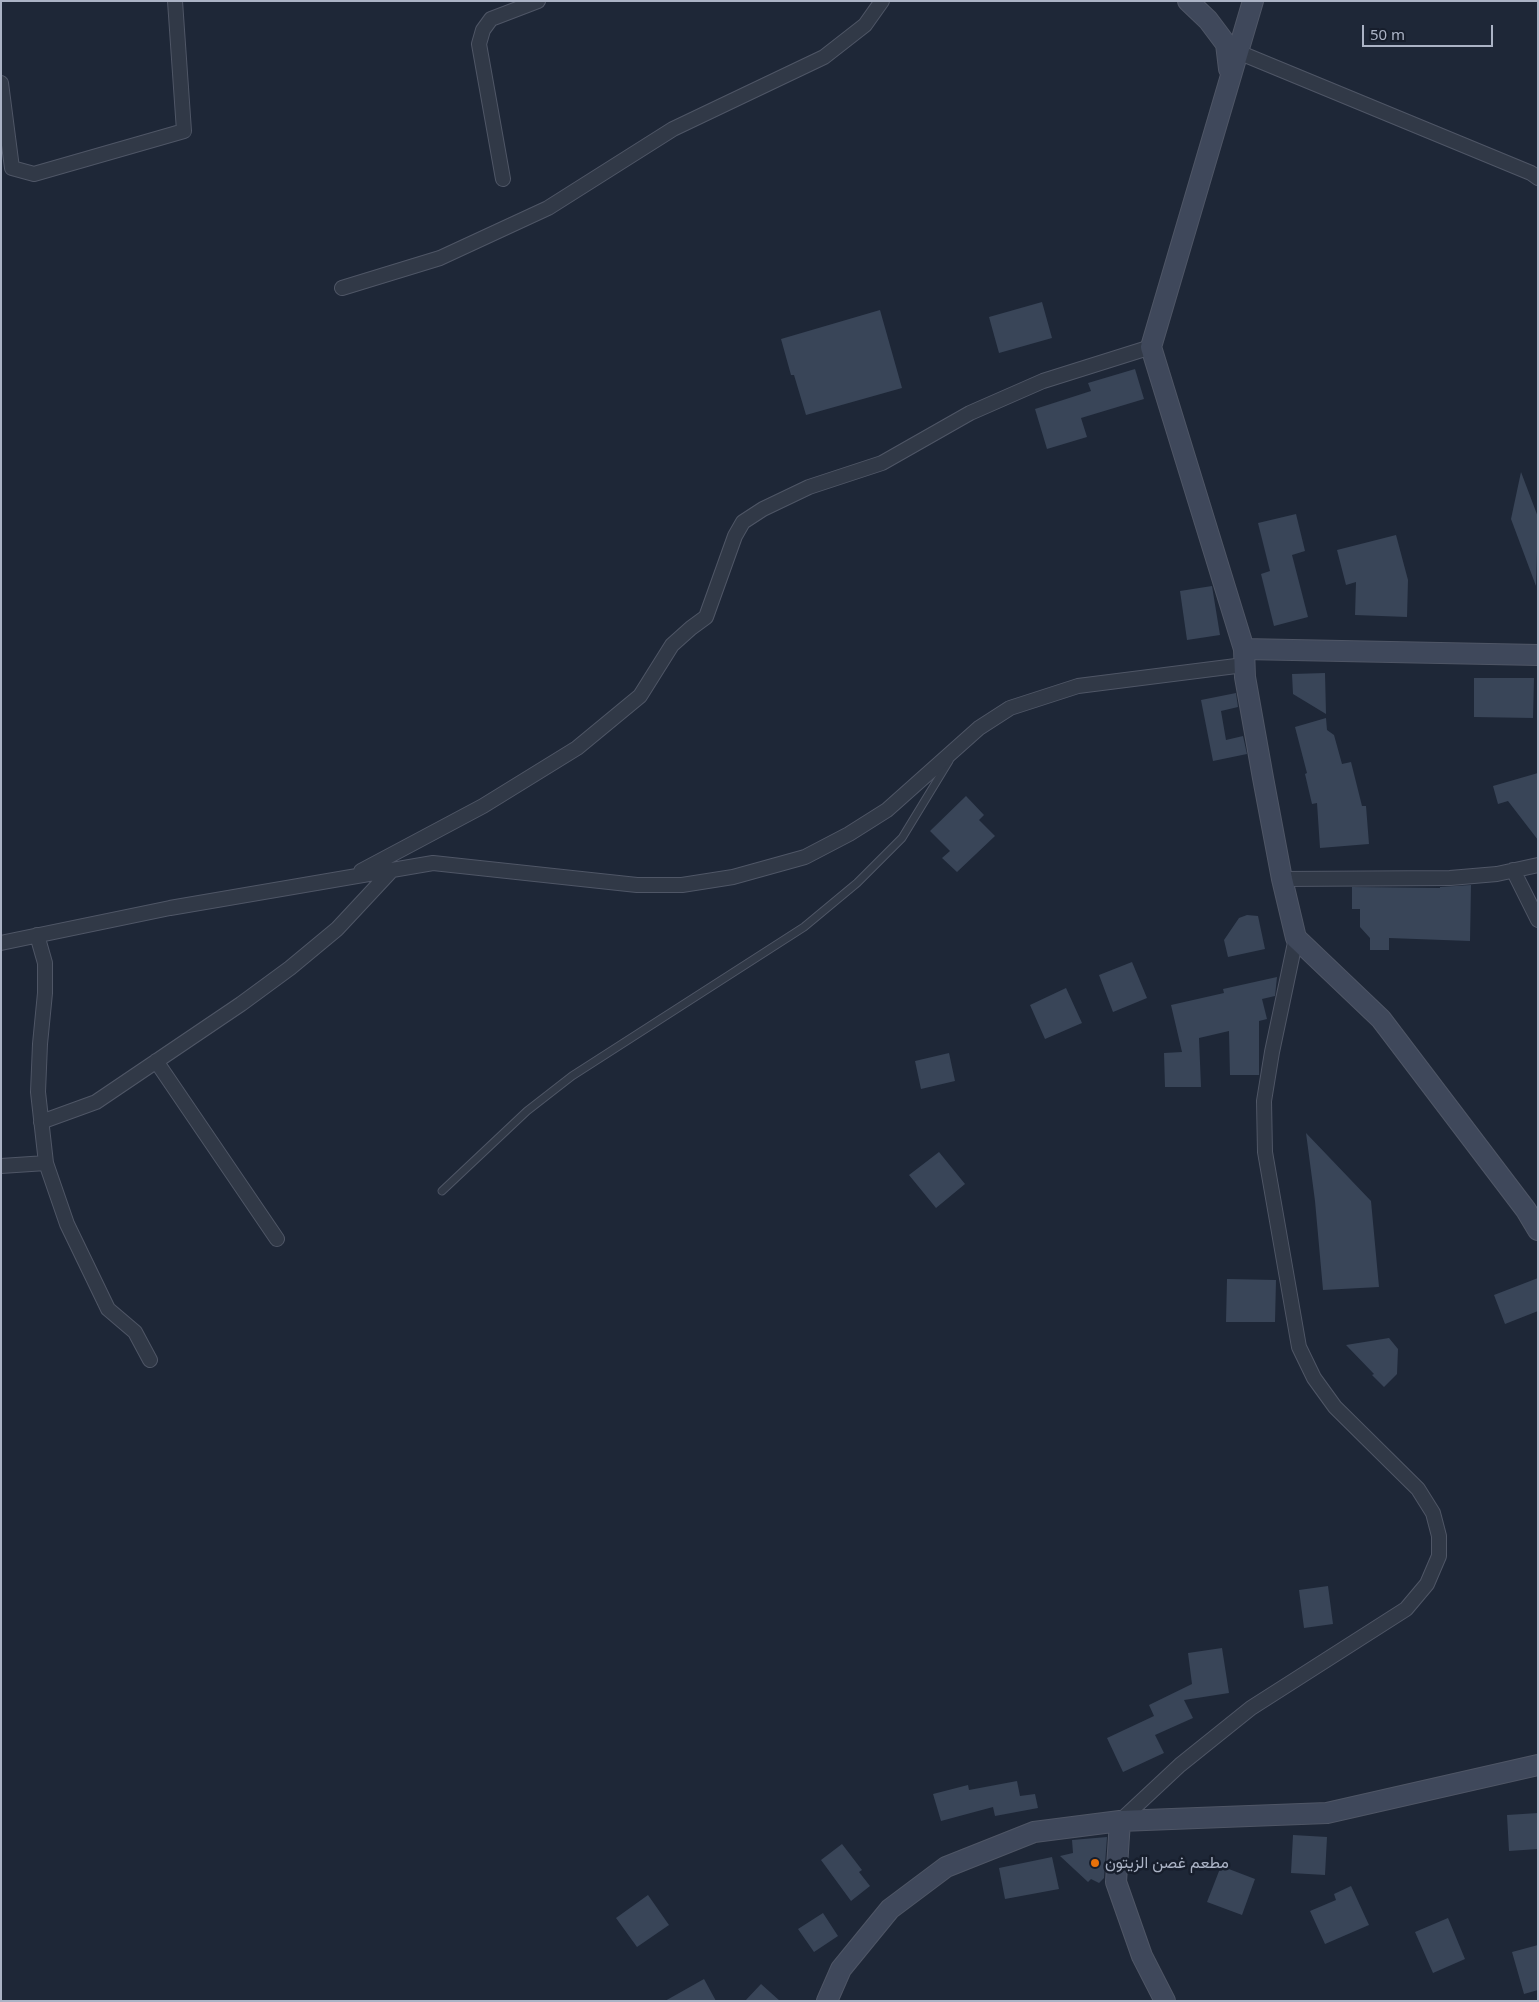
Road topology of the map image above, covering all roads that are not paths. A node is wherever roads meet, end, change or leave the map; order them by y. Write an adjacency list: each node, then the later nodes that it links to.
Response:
1 (176, 1): 8 (street)
2 (538, 1): 10 (street)
3 (882, 1): 11 (street)
4 (1188, 1): 7 (street)
5 (1253, 1): 6 (street)
6 (1238, 52): 7 (street); 9 (street)
7 (1230, 77): 12 (street)
8 (1, 83)
9 (1538, 178)
10 (503, 179)
11 (342, 288)
12 (1151, 347): 14 (street); 19 (street)
13 (1538, 655): 14 (street)
14 (1244, 657): 15 (street); 20 (street)
15 (958, 746): 17 (street); 29 (lane)
16 (1538, 864): 18 (street)
17 (392, 870): 19 (street); 25 (street)
18 (1513, 870): 20 (street); 21 (street)
19 (352, 876): 22 (street)
20 (1282, 879): 23 (street)
21 (1538, 920)
22 (37, 935): 24 (street); 26 (street)
23 (1296, 938): 30 (street); 34 (street)
24 (1, 943)
25 (156, 1061): 26 (street); 31 (street)
26 (41, 1122): 27 (street)
27 (46, 1163): 28 (street); 32 (street)
28 (1, 1166)
29 (442, 1191)
30 (1538, 1230)
31 (277, 1239)
32 (150, 1360)
33 (1538, 1765): 34 (street)
34 (1120, 1821): 35 (street); 36 (street)
35 (827, 2001)
36 (1165, 2001)

